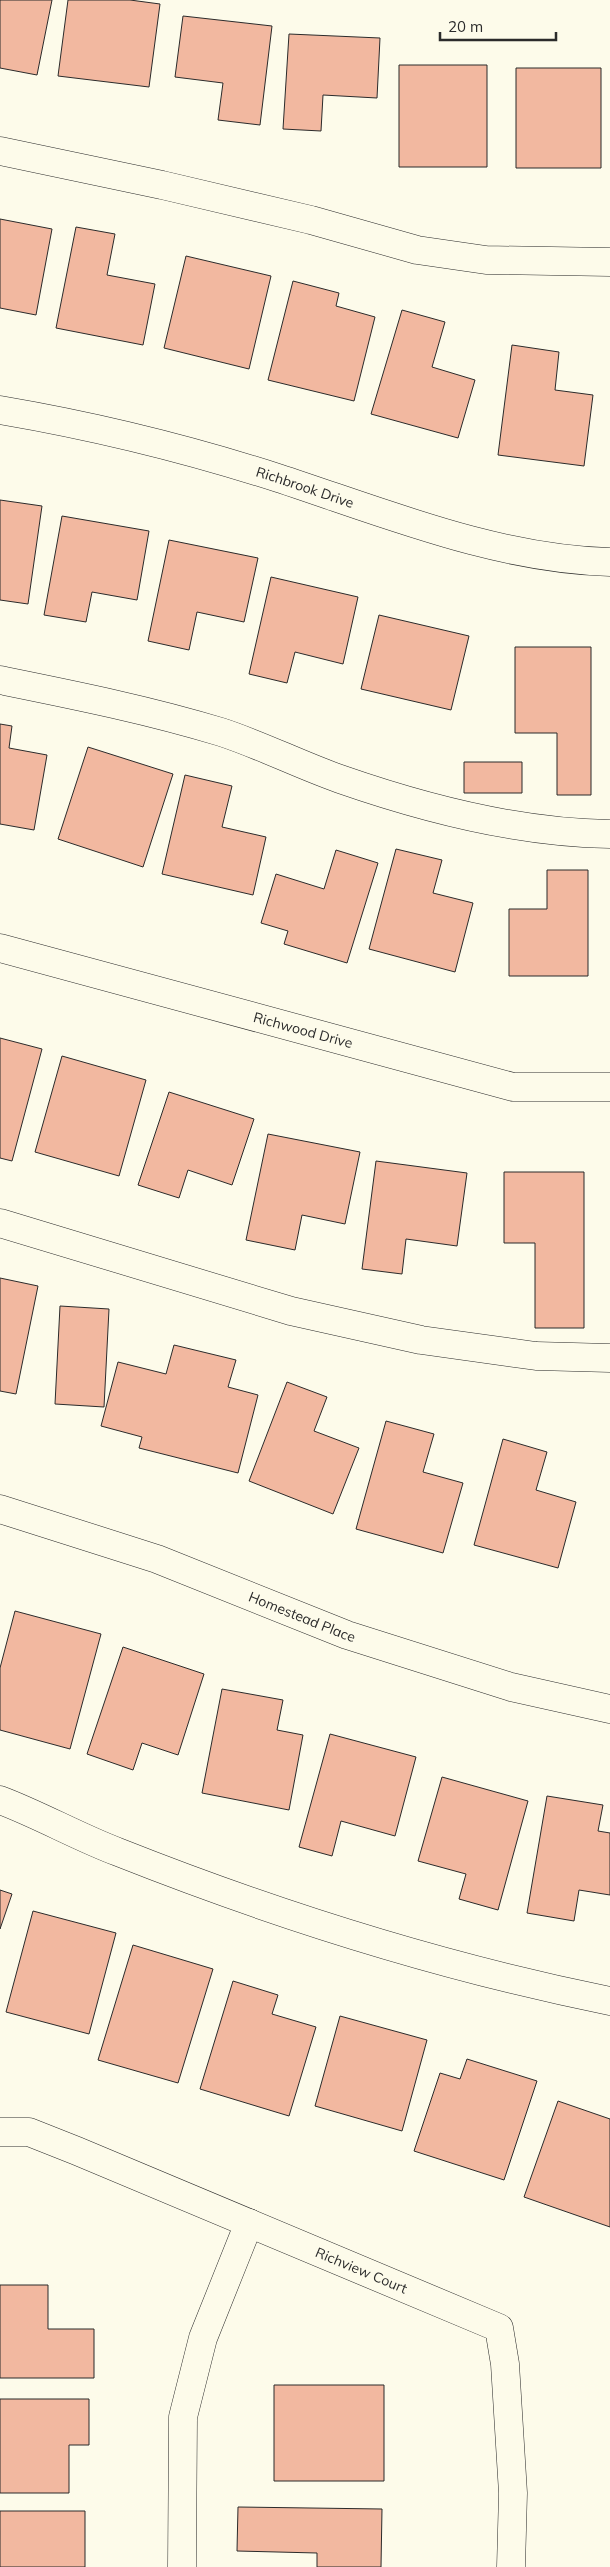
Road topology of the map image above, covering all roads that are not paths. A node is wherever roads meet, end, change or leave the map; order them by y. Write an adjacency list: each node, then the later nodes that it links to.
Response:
1 (0, 151): 2 (street)
2 (610, 262)
3 (0, 410): 4 (street, Richbrook Drive)
4 (610, 562)
5 (0, 680): 6 (street)
6 (610, 834)
7 (0, 948): 8 (street, Richwood Drive)
8 (610, 1087)
9 (0, 1223): 10 (street)
10 (610, 1358)
11 (0, 1508): 12 (street, Homestead Place)
12 (610, 1710)
13 (0, 1800): 14 (street)
14 (610, 2001)
15 (0, 2132): 16 (street, Richview Court)
16 (249, 2223): 17 (street); 18 (street, Richview Court)
17 (182, 2567)
18 (511, 2567)

